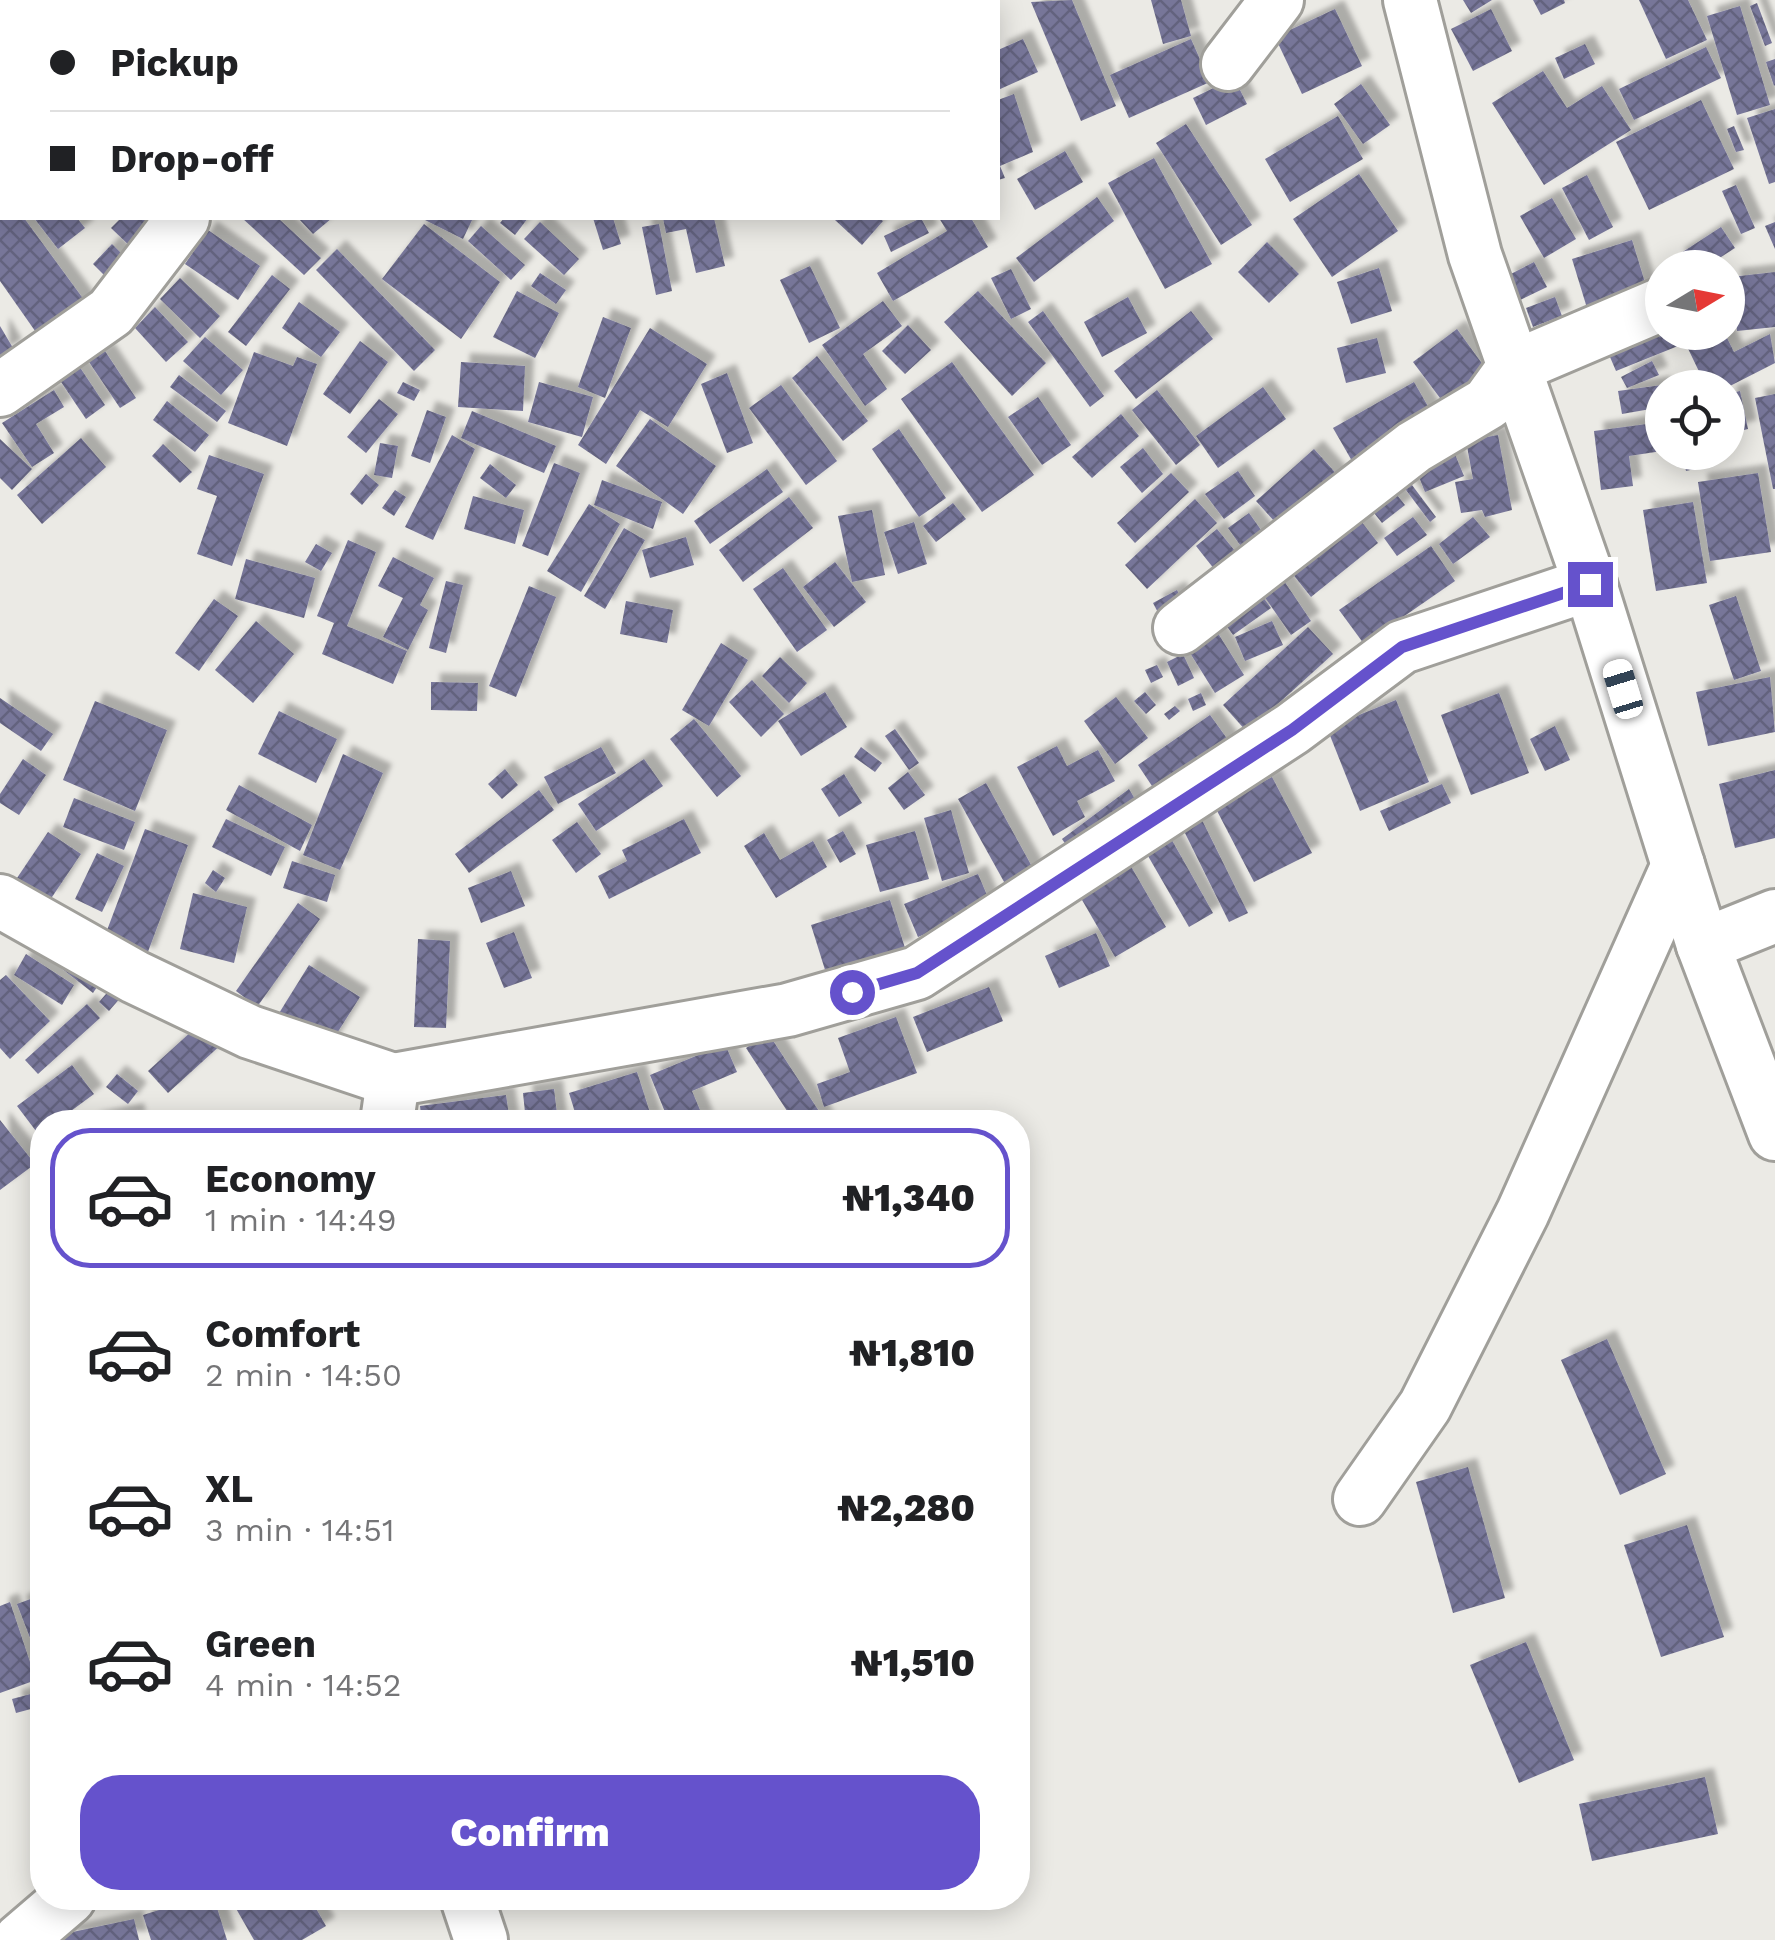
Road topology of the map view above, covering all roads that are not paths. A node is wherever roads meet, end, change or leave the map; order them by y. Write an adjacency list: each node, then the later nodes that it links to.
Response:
1 (1277, 0): 3 (street)
2 (1410, 0): 6 (street)
3 (1228, 64)
4 (182, 220): 7 (street)
5 (1645, 311): 6 (street)
6 (1514, 368): 8 (street); 9 (street)
7 (0, 390)
8 (1590, 584): 10 (street); 14 (street)
9 (1180, 628)
10 (1678, 865): 13 (street); 16 (street)
11 (0, 900): 14 (street)
12 (1775, 916): 13 (street)
13 (1703, 945): 15 (street)
14 (390, 1101)
15 (1775, 1134)
16 (1360, 1498)
17 (54, 1910): 19 (street)
18 (471, 1910): 20 (street)
19 (20, 1940)
20 (481, 1940)

